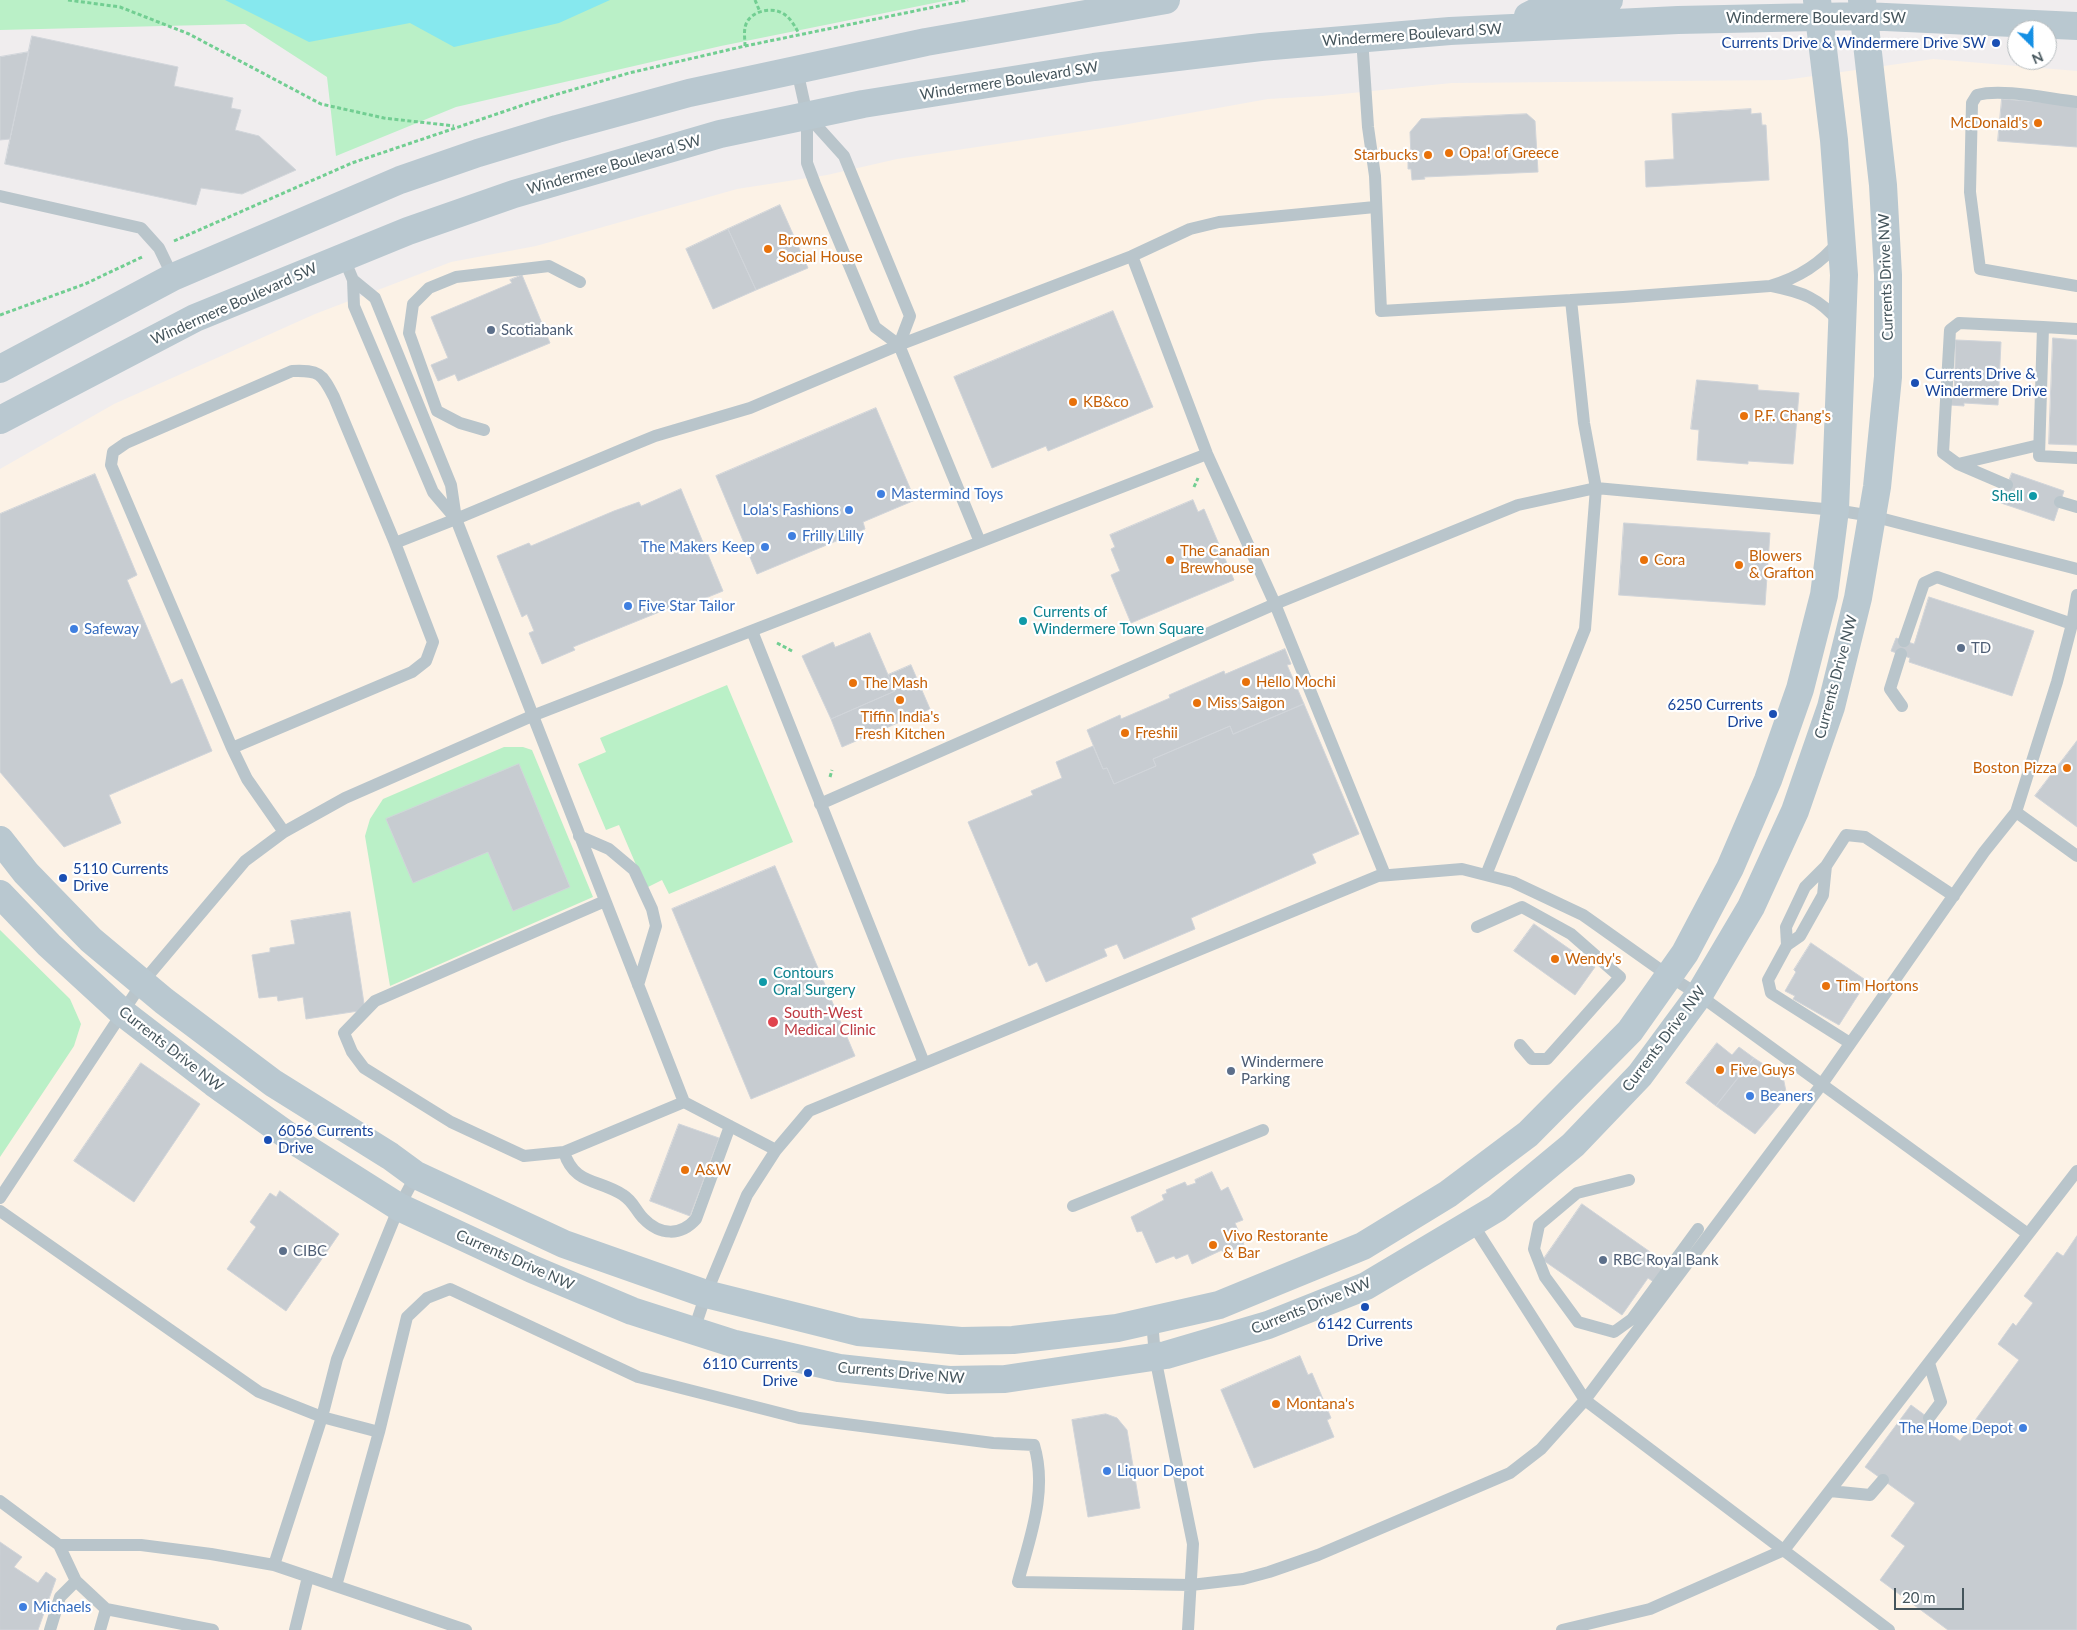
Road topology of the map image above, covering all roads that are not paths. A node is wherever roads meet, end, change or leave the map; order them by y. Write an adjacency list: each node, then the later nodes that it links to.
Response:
1 (1166, 0): 8 (street)
2 (1609, 0): 6 (street)
3 (1823, 6): 4 (street, Windermere Boulevard SW); 6 (street, Windermere Boulevard SW); 13 (street, Currents Drive NW)
4 (1863, 8): 5 (street, Windermere Boulevard SW); 37 (street, Currents Drive NW)
5 (2077, 26)
6 (1505, 28): 7 (street, Windermere Boulevard SW)
7 (1362, 38): 10 (street, Windermere Boulevard SW); 12 (lane)
8 (797, 70): 10 (lane); 16 (street)
9 (2077, 102): 19 (lane)
10 (807, 115): 15 (street, Windermere Boulevard SW); 24 (lane); 24 (lane)
11 (0, 196): 16 (lane)
12 (1375, 207): 14 (lane); 20 (lane)
13 (1842, 237): 18 (lane); 21 (street, Currents Drive NW)
14 (1132, 256): 24 (lane); 29 (lane)
15 (348, 268): 26 (street, Windermere Boulevard SW); 38 (lane); 38 (lane)
16 (173, 278): 25 (street)
17 (580, 282): 27 (lane)
18 (1770, 286): 20 (lane); 21 (lane)
19 (2077, 286)
20 (1571, 300): 33 (lane)
21 (1843, 327): 36 (street, Currents Drive NW)
22 (2043, 327): 23 (lane); 28 (lane); 31 (lane)
23 (2077, 329)
24 (900, 345): 38 (lane); 39 (lane)
25 (0, 369)
26 (0, 420)
27 (484, 430)
28 (2039, 445): 30 (lane); 31 (lane)
29 (1207, 454): 39 (lane); 43 (lane)
30 (2077, 458)
31 (1958, 464): 32 (lane)
32 (2007, 485)
33 (1596, 488): 36 (lane); 43 (lane); 59 (lane)
34 (2060, 502): 35 (lane)
35 (2077, 507)
36 (1835, 510): 37 (lane); 65 (street, Currents Drive NW)
37 (1872, 516): 41 (lane); 68 (street, Currents Drive NW)
38 (456, 519): 40 (lane); 49 (lane)
39 (980, 542): 45 (lane)
40 (395, 543): 50 (lane); 50 (lane)
41 (2077, 569)
42 (2077, 595): 44 (lane)
43 (1275, 604): 51 (lane); 58 (lane)
44 (2072, 624): 46 (lane); 52 (lane)
45 (752, 631): 49 (lane); 51 (lane)
46 (1904, 641)
47 (1901, 654): 48 (lane)
48 (1902, 706)
49 (532, 716): 53 (lane); 54 (lane)
50 (232, 748): 53 (lane)
51 (820, 804): 72 (lane)
52 (2016, 812): 56 (lane); 61 (lane)
53 (284, 832): 66 (lane)
54 (579, 836): 62 (lane); 67 (lane)
55 (0, 840): 66 (street, Currents Drive NW)
56 (2077, 856)
57 (1826, 866): 61 (lane); 64 (lane); 64 (lane)
58 (1385, 875): 59 (lane); 72 (lane)
59 (1486, 875): 65 (lane)
60 (0, 894): 69 (street, Currents Drive NW)
61 (1954, 896): 70 (lane)
62 (605, 901): 67 (lane); 78 (lane)
63 (1476, 927): 71 (lane)
64 (1786, 945): 70 (lane)
65 (1669, 976): 68 (lane); 90 (street, Currents Drive NW)
66 (142, 983): 69 (lane); 80 (street, Currents Drive NW)
67 (638, 985): 74 (lane)
68 (1700, 995): 73 (lane); 86 (street, Currents Drive NW)
69 (122, 1013): 82 (lane); 83 (street, Currents Drive NW)
70 (1850, 1043): 73 (lane)
71 (1520, 1045)
72 (924, 1064): 77 (lane)
73 (1822, 1084): 88 (lane); 94 (lane)
74 (684, 1102): 75 (lane); 78 (lane)
75 (730, 1126): 77 (lane); 78 (lane)
76 (1263, 1130): 84 (lane)
77 (776, 1150): 89 (lane)
78 (564, 1152)
79 (2077, 1171): 88 (lane)
80 (416, 1175): 83 (lane); 89 (street, Currents Drive NW)
81 (1629, 1180): 87 (lane)
82 (0, 1198)
83 (399, 1206): 91 (street, Currents Drive NW); 95 (lane)
84 (1073, 1206)
85 (0, 1211): 95 (lane)
86 (1472, 1223): 92 (street, Currents Drive NW); 94 (lane)
87 (1698, 1230)
88 (2028, 1234): 93 (lane)
89 (706, 1294): 90 (street, Currents Drive NW); 91 (lane)
90 (1152, 1320): 92 (lane)
91 (694, 1330): 92 (street, Currents Drive NW)
92 (1155, 1357): 106 (lane)
93 (1929, 1363): 96 (lane); 99 (lane)
94 (1585, 1400): 102 (lane); 106 (lane)
95 (322, 1417): 97 (lane); 103 (lane)
96 (1929, 1418)
97 (379, 1432): 106 (lane); 107 (lane)
98 (1883, 1480): 99 (lane)
99 (1830, 1491): 102 (lane)
100 (0, 1501): 101 (lane)
101 (59, 1545): 103 (lane); 105 (lane)
102 (1784, 1550): 115 (lane); 116 (lane)
103 (274, 1565): 104 (lane)
104 (308, 1577): 107 (lane); 112 (lane)
105 (76, 1581): 108 (lane); 109 (lane)
106 (1191, 1585): 114 (lane)
107 (336, 1586): 113 (lane)
108 (106, 1609): 110 (lane); 111 (lane)
109 (50, 1630)
110 (100, 1630)
111 (213, 1630)
112 (295, 1630)
113 (466, 1630)
114 (1188, 1630)
115 (1562, 1630)
116 (1890, 1630)

